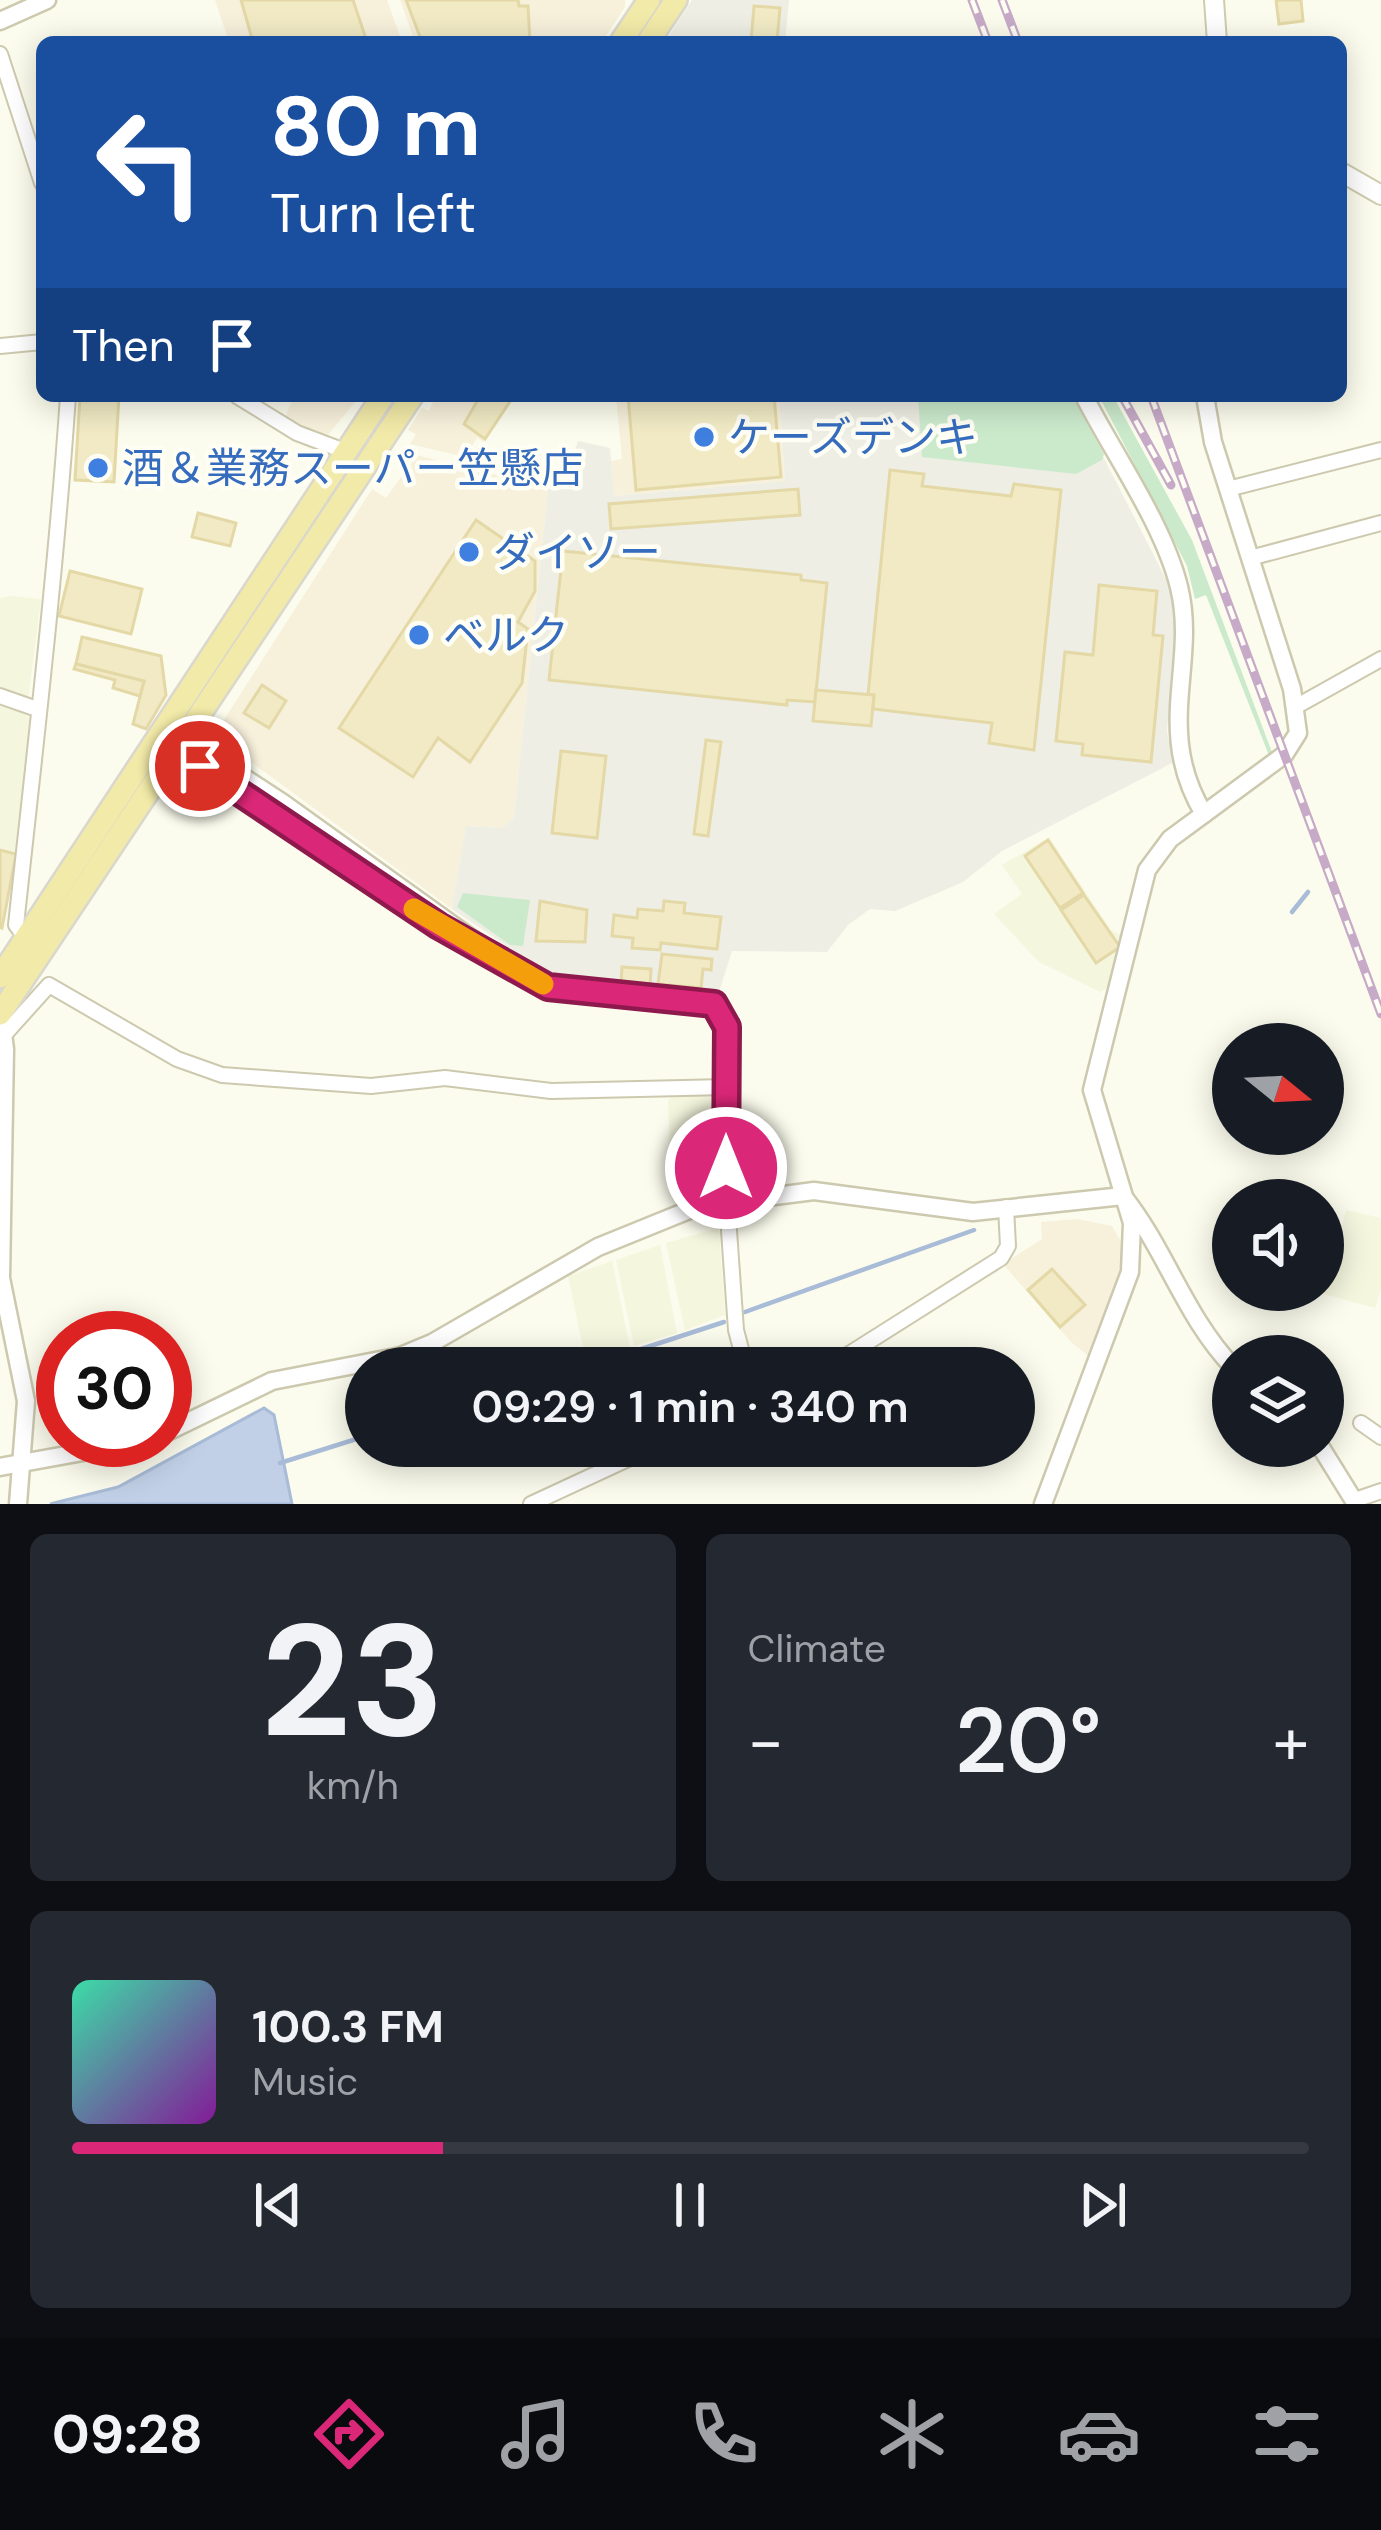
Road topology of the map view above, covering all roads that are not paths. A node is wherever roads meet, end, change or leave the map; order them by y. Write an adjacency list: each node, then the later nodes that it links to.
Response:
1 (47, 0): 5 (street)
2 (649, 0): 6 (highway)
3 (676, 0): 7 (highway)
4 (1214, 0): 8 (main road)
5 (0, 21)
6 (624, 36)
7 (652, 36)
8 (1217, 36)
9 (0, 55): 10 (street)
10 (36, 164)
11 (1347, 175): 12 (main road)
12 (1381, 195)
13 (36, 343): 14 (street)
14 (0, 346)
15 (68, 402): 29 (street)
16 (247, 402): 22 (street)
17 (379, 402): 22 (highway)
18 (408, 402): 30 (highway)
19 (1087, 402): 31 (street)
20 (1206, 402): 23 (street)
21 (1381, 450): 23 (street)
22 (347, 452): 30 (highway)
23 (1228, 489): 25 (street)
24 (1381, 523): 25 (street)
25 (1250, 558): 28 (street)
26 (1381, 659): 28 (street)
27 (0, 695): 29 (street)
28 (1297, 706): 31 (street)
29 (37, 709): 32 (street)
30 (172, 738): 32 (highway); 33 (street); 35 (highway)
31 (1204, 814): 37 (street)
32 (26, 938): 34 (highway)
33 (518, 970): 36 (street)
34 (0, 977)
35 (1, 1018): 36 (street); 46 (street)
36 (727, 1087): 38 (street)
37 (1123, 1196): 39 (street); 40 (street); 53 (street)
38 (727, 1202): 39 (street); 41 (street); 43 (street)
39 (1006, 1207): 42 (street)
40 (1212, 1341)
41 (740, 1347)
42 (860, 1347)
43 (192, 1419)
44 (1361, 1424): 45 (street)
45 (1381, 1437)
46 (8, 1466): 51 (street)
47 (611, 1467): 52 (street)
48 (1333, 1467): 50 (street)
49 (1381, 1491): 50 (street)
50 (1355, 1502)
51 (18, 1504)
52 (531, 1504)
53 (1043, 1504)

